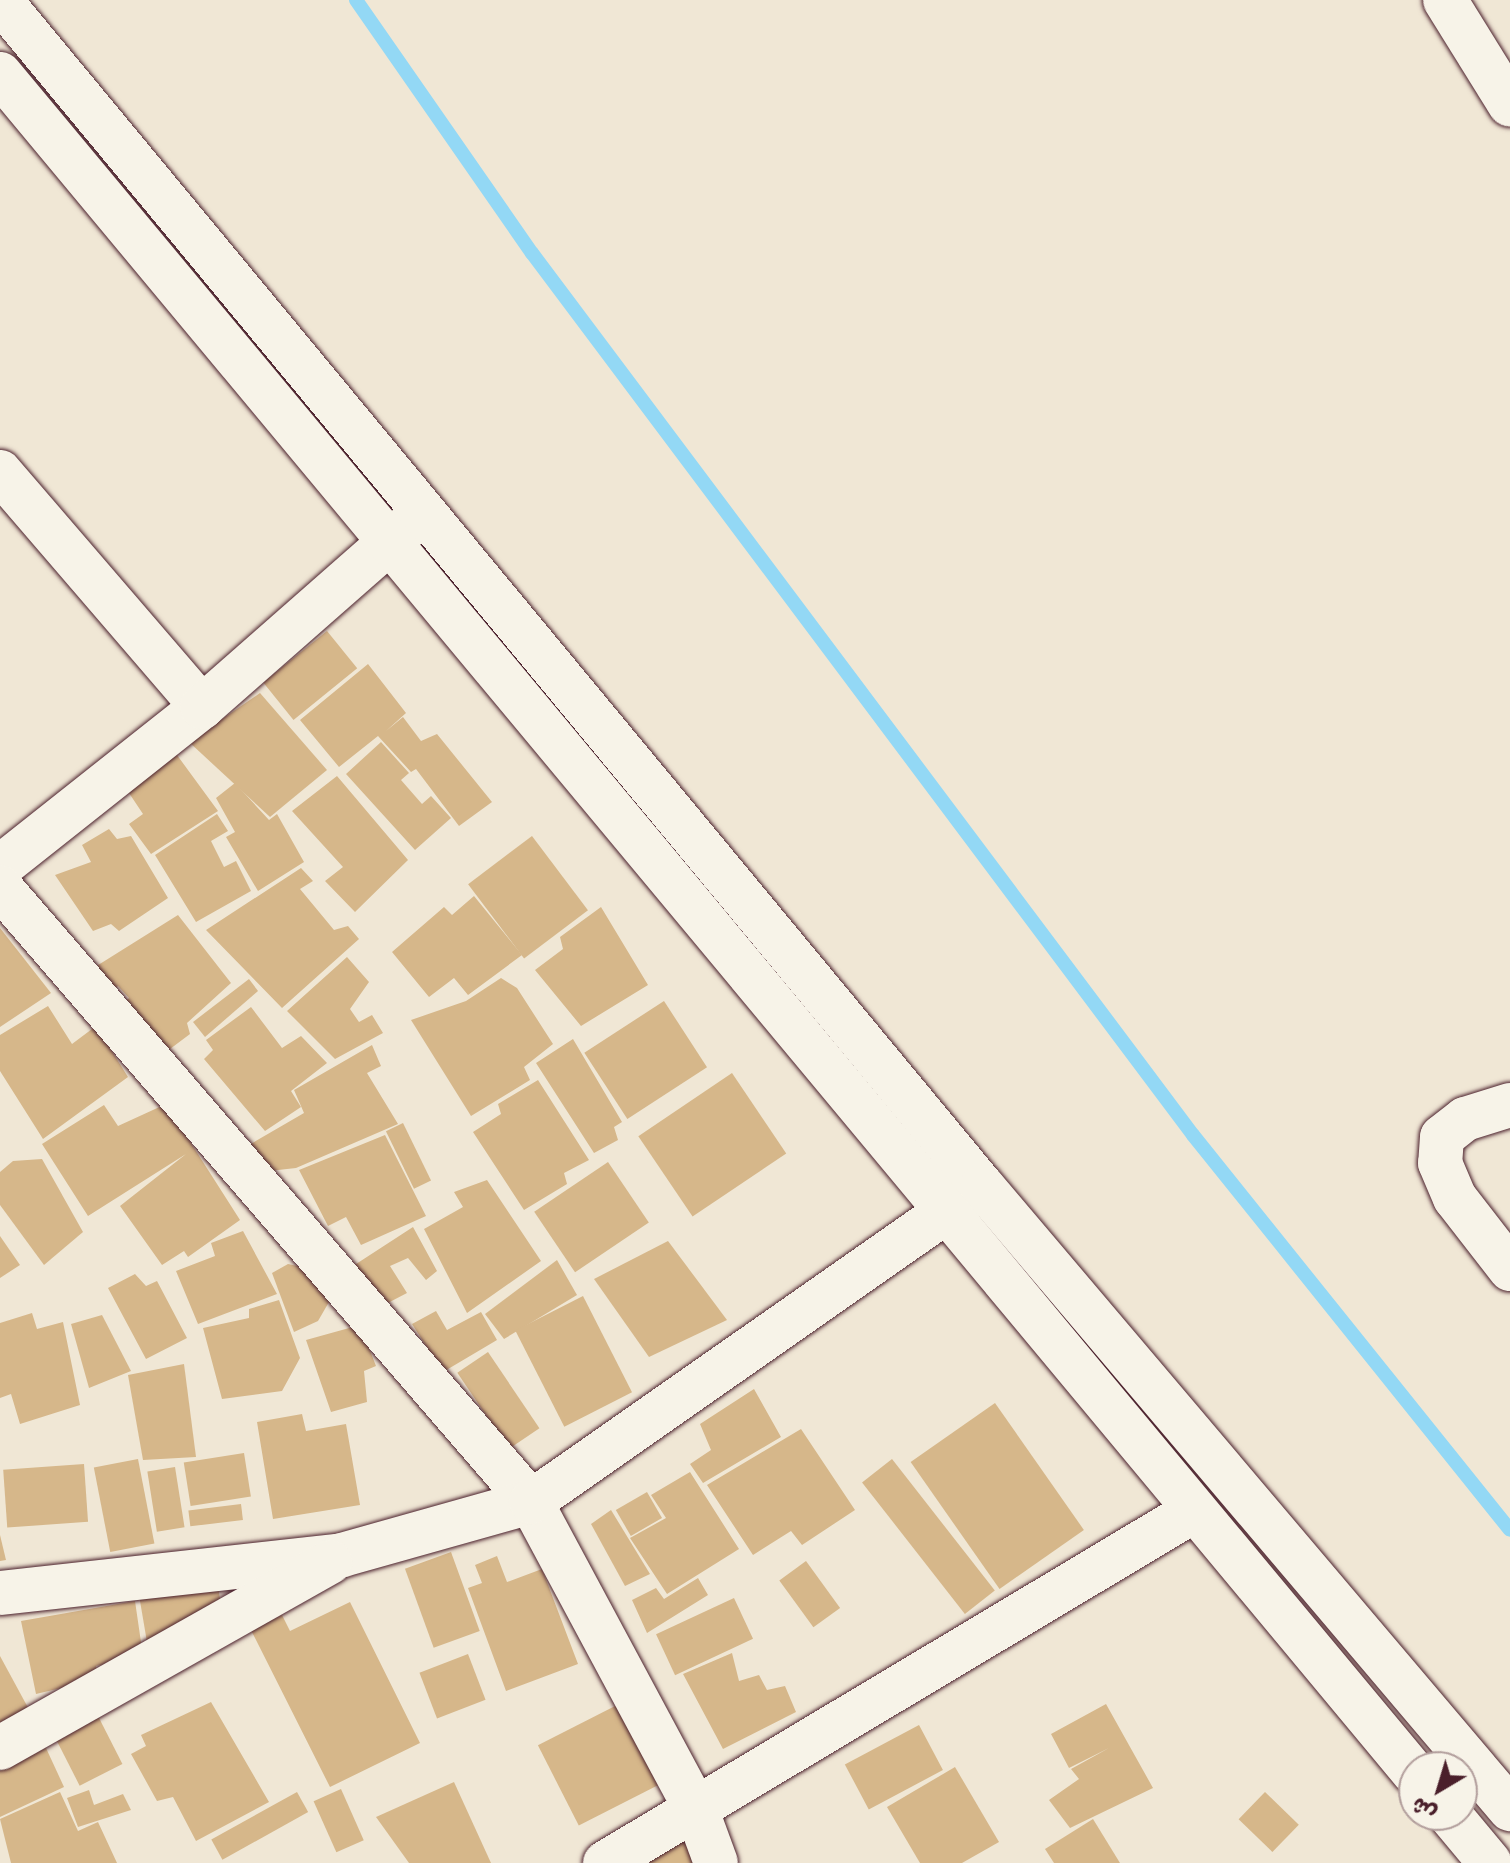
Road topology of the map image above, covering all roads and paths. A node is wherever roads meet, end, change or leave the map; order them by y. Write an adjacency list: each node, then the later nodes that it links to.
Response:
1 (0, 0): 6 (street)
2 (1445, 0): 4 (street)
3 (0, 74): 7 (street)
4 (1510, 105)
5 (6, 491): 8 (street)
6 (424, 512): 7 (street); 12 (street)
7 (388, 542): 8 (street); 13 (street)
8 (202, 707): 9 (street)
9 (0, 867)
10 (0, 887): 15 (street)
11 (1510, 1105): 14 (street)
12 (982, 1186): 13 (street); 21 (street)
13 (945, 1214): 15 (street); 16 (street)
14 (1510, 1269)
15 (531, 1502): 17 (street); 22 (street)
16 (1192, 1512): 20 (street); 22 (street)
17 (342, 1555): 18 (street); 19 (street)
18 (0, 1593)
19 (0, 1748)
20 (1398, 1754)
21 (1510, 1809)
22 (697, 1811): 24 (street); 25 (street)
23 (1463, 1831): 26 (street)
24 (605, 1863)
25 (716, 1863)
26 (1490, 1863)

